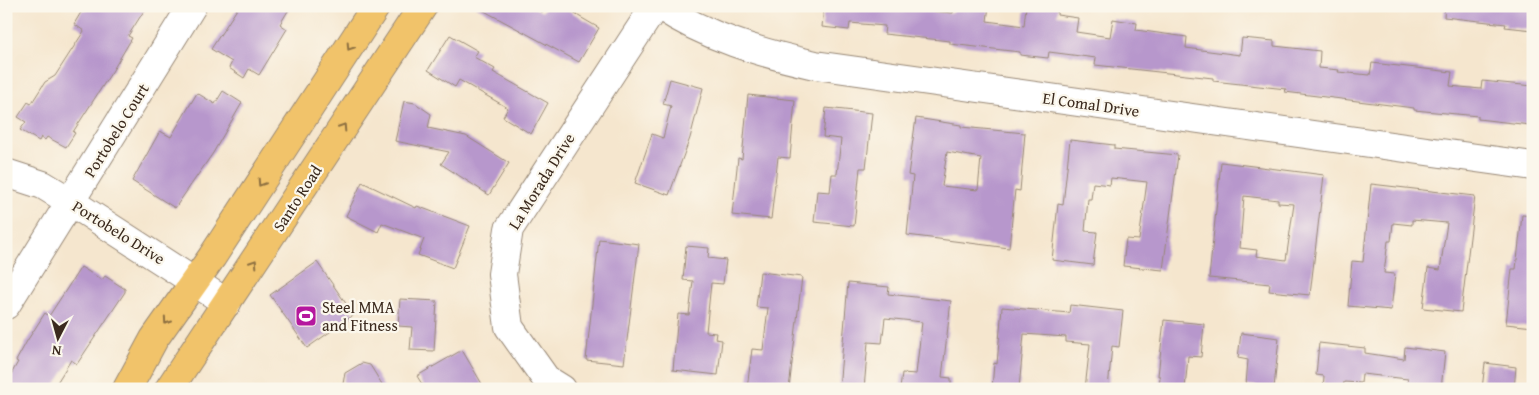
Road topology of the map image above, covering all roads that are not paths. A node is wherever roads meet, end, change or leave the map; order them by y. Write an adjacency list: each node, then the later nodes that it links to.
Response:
1 (192, 6): 8 (street, Portobelo Court)
2 (376, 6): 9 (main road, one-way to 9)
3 (423, 6): 10 (main road, Santo Road, one-way to 3)
4 (655, 6): 14 (street, La Morada Drive)
5 (660, 6): 6 (street, El Comal Drive)
6 (1533, 166)
7 (6, 173): 8 (street, Portobelo Drive)
8 (71, 202): 9 (street, Portobelo Drive); 11 (street, Portobelo Court)
9 (195, 281): 10 (street, Portobelo Drive); 12 (main road, one-way to 12)
10 (227, 303): 13 (main road, Santo Road)
11 (6, 305)
12 (127, 389)
13 (169, 389)
14 (562, 389)

